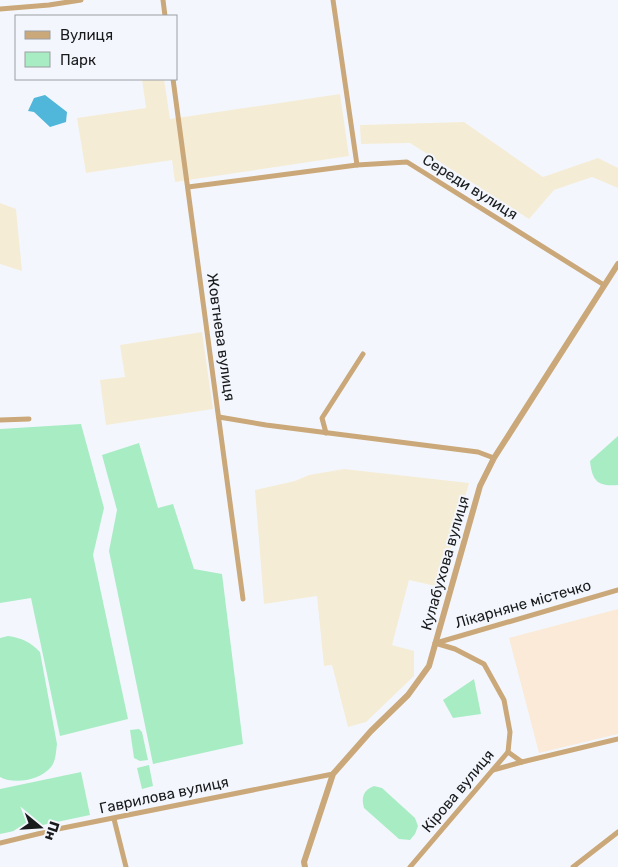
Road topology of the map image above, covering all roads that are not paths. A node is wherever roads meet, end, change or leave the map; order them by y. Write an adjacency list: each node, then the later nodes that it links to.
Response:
1 (81, 0): 4 (street)
2 (163, 0): 5 (street)
3 (332, 0): 7 (street)
4 (0, 9)
5 (165, 15)
6 (174, 80): 8 (street, Жовтнева вулиця)
7 (357, 165): 8 (street, Середи вулиця); 10 (street, Середи вулиця)
8 (188, 187): 12 (street, Жовтнева вулиця)
9 (617, 268): 10 (street, Кулабухова вулиця)
10 (604, 285): 16 (street, Кулабухова вулиця)
11 (363, 354): 15 (street)
12 (219, 417): 15 (street); 18 (street, Жовтнева вулиця)
13 (29, 419): 14 (street)
14 (0, 420)
15 (326, 433): 16 (street)
16 (494, 458): 19 (street, Кулабухова вулиця)
17 (618, 590): 19 (street, Лікарняне містечко)
18 (243, 599)
19 (436, 643): 21 (street, Кірова вулиця); 24 (street, Кулабухова вулиця)
20 (618, 740): 22 (street)
21 (508, 752): 22 (street); 23 (street, Кірова вулиця)
22 (522, 762): 23 (street)
23 (492, 771): 30 (street, Кірова вулиця)
24 (333, 774): 25 (street, Гаврилова вулиця); 29 (street, Кулабухова вулиця)
25 (114, 819): 27 (street, Гаврилова вулиця); 28 (street)
26 (618, 832): 31 (street)
27 (0, 843)
28 (126, 867)
29 (305, 867)
30 (410, 867)
31 (573, 867)

